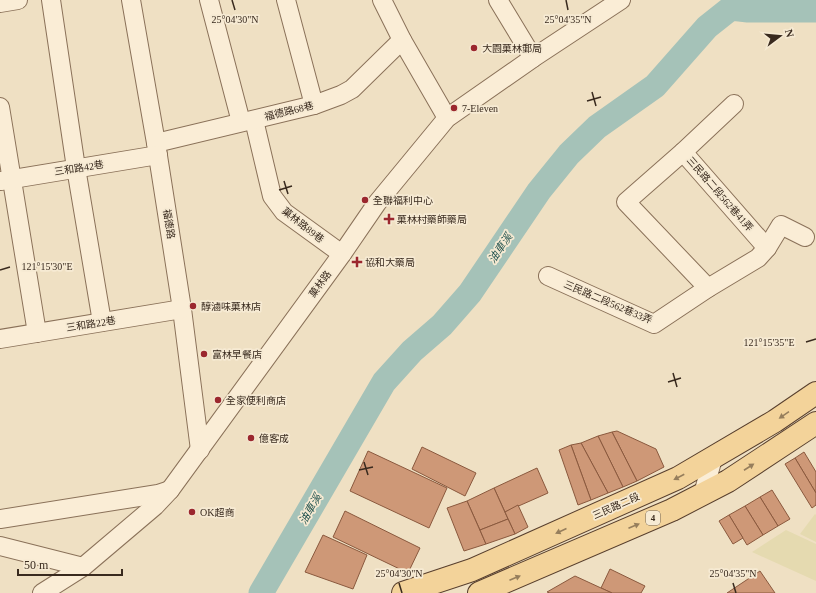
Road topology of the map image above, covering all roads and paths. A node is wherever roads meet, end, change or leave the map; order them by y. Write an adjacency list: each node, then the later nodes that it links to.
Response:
1 (18, 0): 9 (street)
2 (51, 0): 19 (street)
3 (131, 0): 17 (street, 福德路)
4 (209, 0): 16 (street, 菓林路89巷)
5 (286, 0): 13 (street)
6 (382, 0): 10 (street)
7 (498, 0): 11 (street)
8 (621, 0): 11 (street, 菓林路)
9 (0, 3)
10 (402, 40): 13 (street, 福德路68巷); 15 (street)
11 (533, 58): 15 (street, 菓林路)
12 (734, 104): 18 (street)
13 (314, 105): 16 (street, 福德路68巷)
14 (0, 107): 20 (street)
15 (447, 118): 23 (street, 菓林路)
16 (248, 121): 17 (street, 福德路68巷); 23 (street, 菓林路89巷)
17 (157, 149): 19 (street, 三和路42巷); 26 (street, 福德路)
18 (683, 152): 22 (street, 三民路二段562巷41弄); 25 (street, 三民路二段562巷41弄)
19 (76, 168): 20 (street, 三和路42巷); 27 (street)
20 (6, 180): 28 (street)
21 (805, 237): 22 (street, 三民路二段562巷33弄)
22 (767, 248): 25 (street, 三民路二段562巷33弄)
23 (342, 254): 32 (street, 菓林路)
24 (548, 276): 25 (street, 三民路二段562巷33弄)
25 (708, 288)
26 (182, 309): 27 (street, 三和路22巷); 32 (street, 福德路)
27 (102, 322): 28 (street, 三和路22巷)
28 (37, 333): 29 (street, 三和路22巷)
29 (0, 339)
30 (816, 393): 33 (main road, 三民路二段, one-way to 33)
31 (816, 423): 35 (main road, 4, one-way to 31)
32 (200, 450): 34 (street, 菓林路)
33 (713, 458): 35 (street); 40 (main road, 三民路二段, one-way to 40)
34 (170, 490): 36 (street); 38 (street, 菓林路)
35 (703, 494): 41 (main road, 4, one-way to 35)
36 (0, 519)
37 (0, 546): 38 (street)
38 (83, 567): 39 (street, 菓林路)
39 (42, 593)
40 (404, 593)
41 (479, 593)

